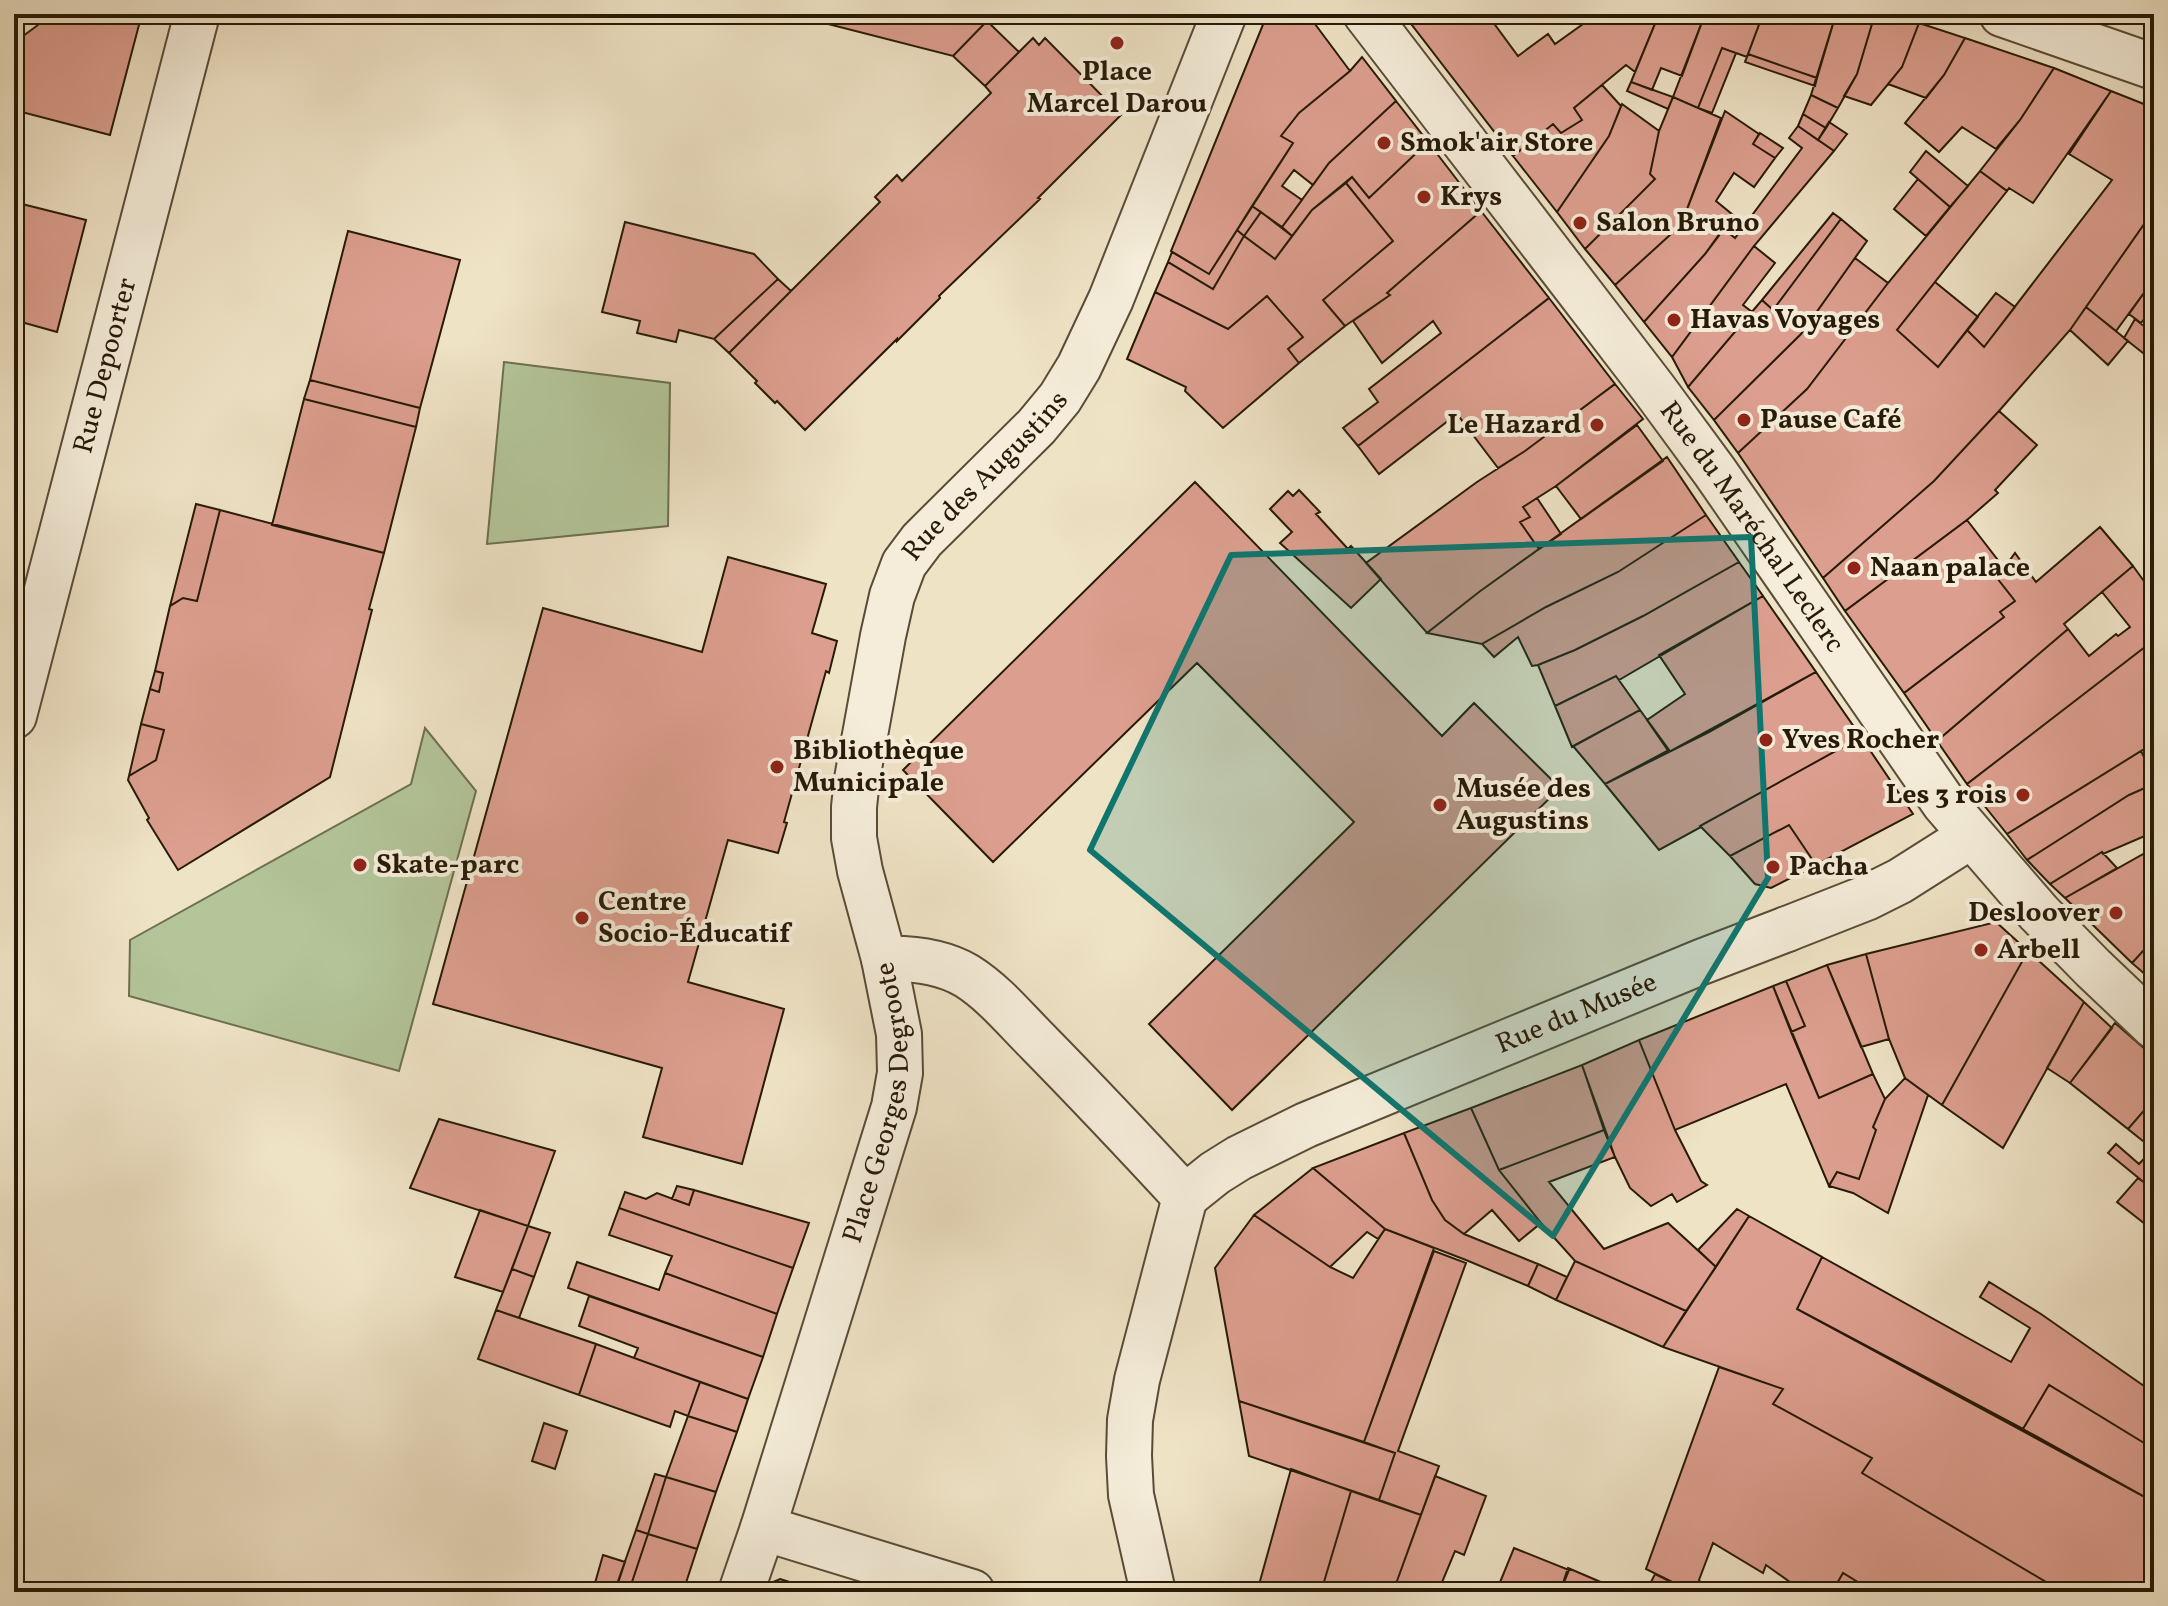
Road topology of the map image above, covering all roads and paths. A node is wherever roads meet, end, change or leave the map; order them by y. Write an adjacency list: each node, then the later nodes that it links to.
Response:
1 (197, 14): 6 (street, Rue Depoorter)
2 (1224, 14): 8 (street, Rue des Augustins)
3 (1366, 14): 7 (street, Rue du Maréchal Leclerc)
4 (2002, 14): 5 (street)
5 (2154, 67)
6 (14, 716)
7 (1971, 836): 9 (street, Rue du Maréchal Leclerc); 10 (street, Rue du Musée)
8 (884, 959): 10 (street, Place Georges Degroote); 11 (street, Place Georges Degroote)
9 (2154, 1026)
10 (1185, 1197): 14 (street)
11 (763, 1528): 12 (street, Place Georges Degroote); 13 (street)
12 (741, 1592)
13 (972, 1592)
14 (1153, 1592)

